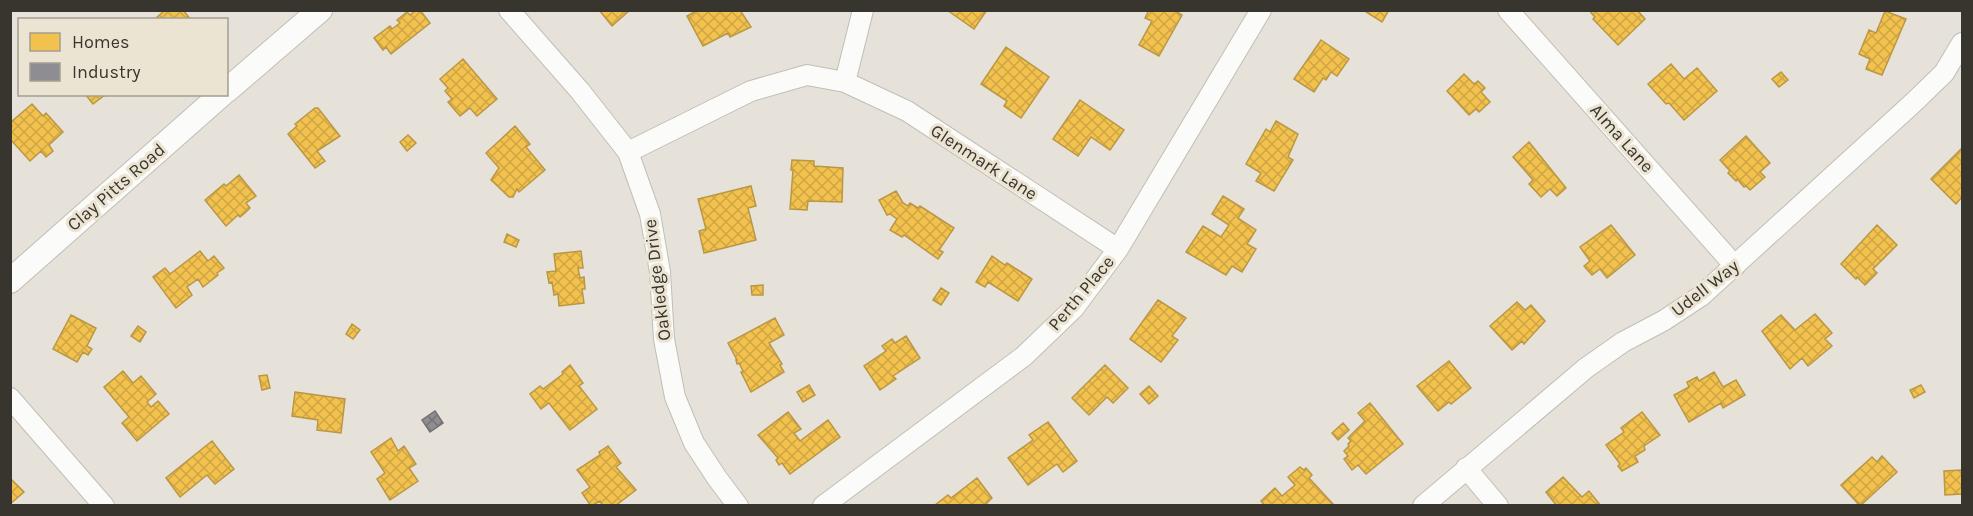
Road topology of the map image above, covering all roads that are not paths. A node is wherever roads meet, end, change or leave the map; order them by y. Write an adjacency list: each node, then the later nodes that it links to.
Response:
1 (320, 10): 8 (street)
2 (509, 10): 10 (street, Oakledge Drive)
3 (863, 10): 7 (street)
4 (1262, 10): 11 (street, Perth Place)
5 (1508, 10): 12 (street, Alma Lane)
6 (1962, 43): 12 (street, Udell Way)
7 (845, 82): 10 (street, Glenmark Lane); 11 (street, Glenmark Lane)
8 (228, 89)
9 (220, 96): 13 (street, Clay Pitts Road)
10 (628, 152): 17 (street, Oakledge Drive)
11 (1118, 249): 18 (street, Perth Place)
12 (1736, 266): 15 (street, Udell Way)
13 (10, 281)
14 (10, 398): 16 (street)
15 (1466, 468): 19 (street, Udell Way); 20 (street)
16 (104, 506)
17 (738, 506)
18 (823, 506)
19 (1423, 506)
20 (1498, 506)

